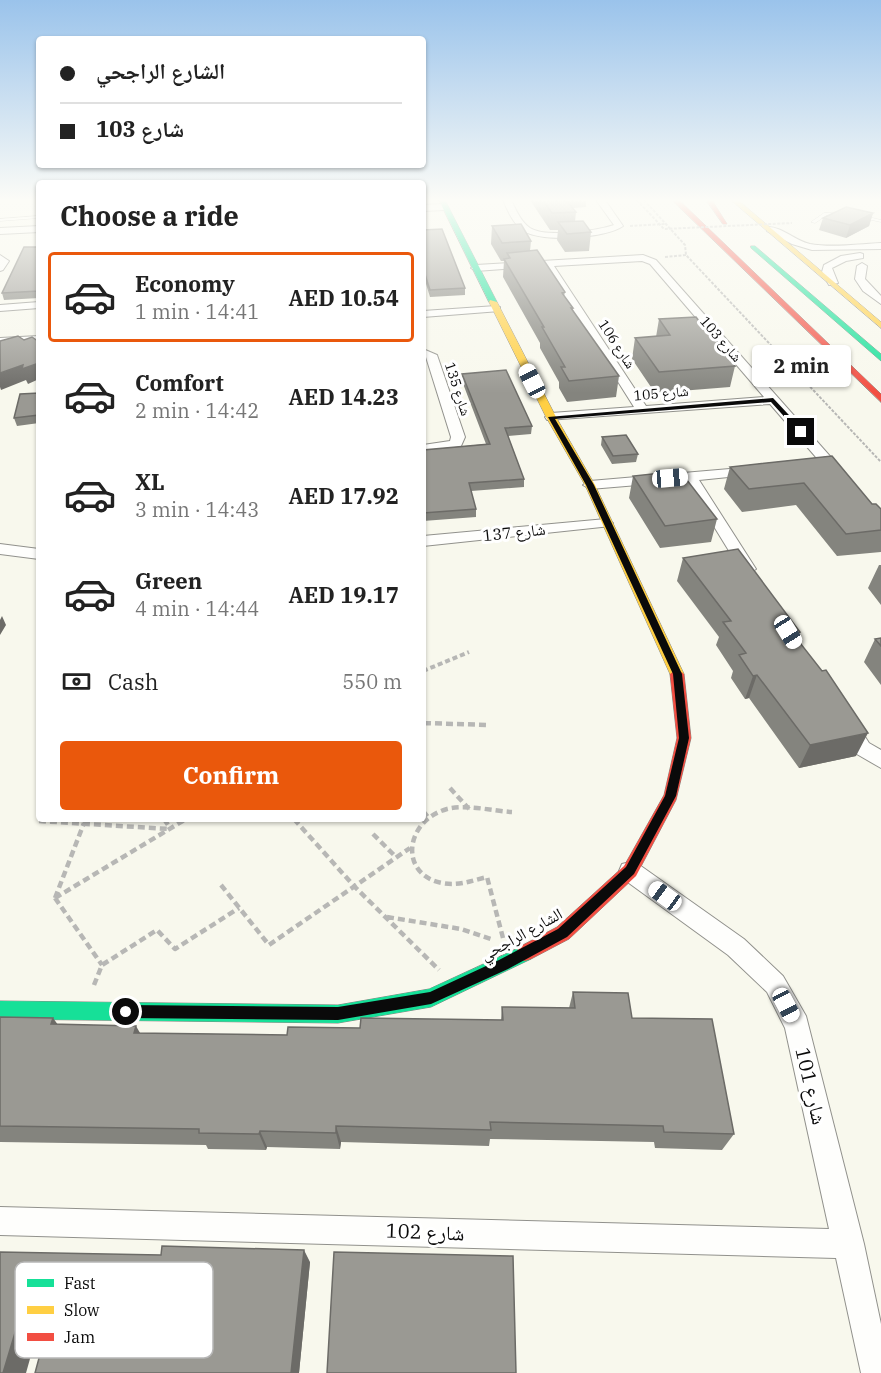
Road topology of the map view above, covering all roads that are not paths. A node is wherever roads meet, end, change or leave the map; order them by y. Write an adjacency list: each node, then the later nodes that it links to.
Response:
1 (474, 264): 11 (main road, الشارع الراجحي)
2 (547, 264): 11 (street, شارع 103)
3 (548, 264): 27 (street, شارع 106)
4 (656, 264): 25 (street, شارع 103)
5 (741, 264): 21 (main road)
6 (773, 264): 23 (main road)
7 (813, 264): 12 (main road)
8 (820, 264): 12 (street)
9 (833, 264): 12 (street)
10 (862, 266): 13 (street)
11 (476, 268): 16 (main road, الشارع الراجحي)
12 (830, 278): 18 (main road)
13 (881, 301)
14 (36, 305): 15 (street)
15 (0, 308)
16 (496, 309): 17 (street); 28 (main road, الشارع الراجحي)
17 (426, 314)
18 (881, 326)
19 (36, 339): 20 (street)
20 (0, 341)
21 (829, 349): 24 (main road); 26 (main road)
22 (426, 353): 29 (street, شارع 135)
23 (881, 357)
24 (881, 399)
25 (773, 400): 27 (street, شارع 105); 30 (street, شارع 103)
26 (881, 408)
27 (642, 410): 28 (street, شارع 105)
28 (551, 417): 35 (main road, الشارع الراجحي)
29 (426, 449)
30 (829, 464): 31 (street); 34 (street, شارع 103)
31 (806, 466)
32 (771, 469): 33 (street)
33 (690, 477): 35 (street); 40 (street)
34 (844, 481)
35 (590, 485): 36 (main road, الشارع الراجحي)
36 (606, 523): 37 (street, شارع 137); 43 (main road, الشارع الراجحي)
37 (426, 541)
38 (0, 549): 39 (street)
39 (36, 554)
40 (760, 587)
41 (837, 708): 42 (street)
42 (881, 759)
43 (630, 871): 44 (main road, الشارع الراجحي); 46 (street, شارع 101)
44 (0, 1010)
45 (0, 1221): 46 (street, شارع 102)
46 (849, 1244): 47 (street, شارع 101)
47 (877, 1373)

